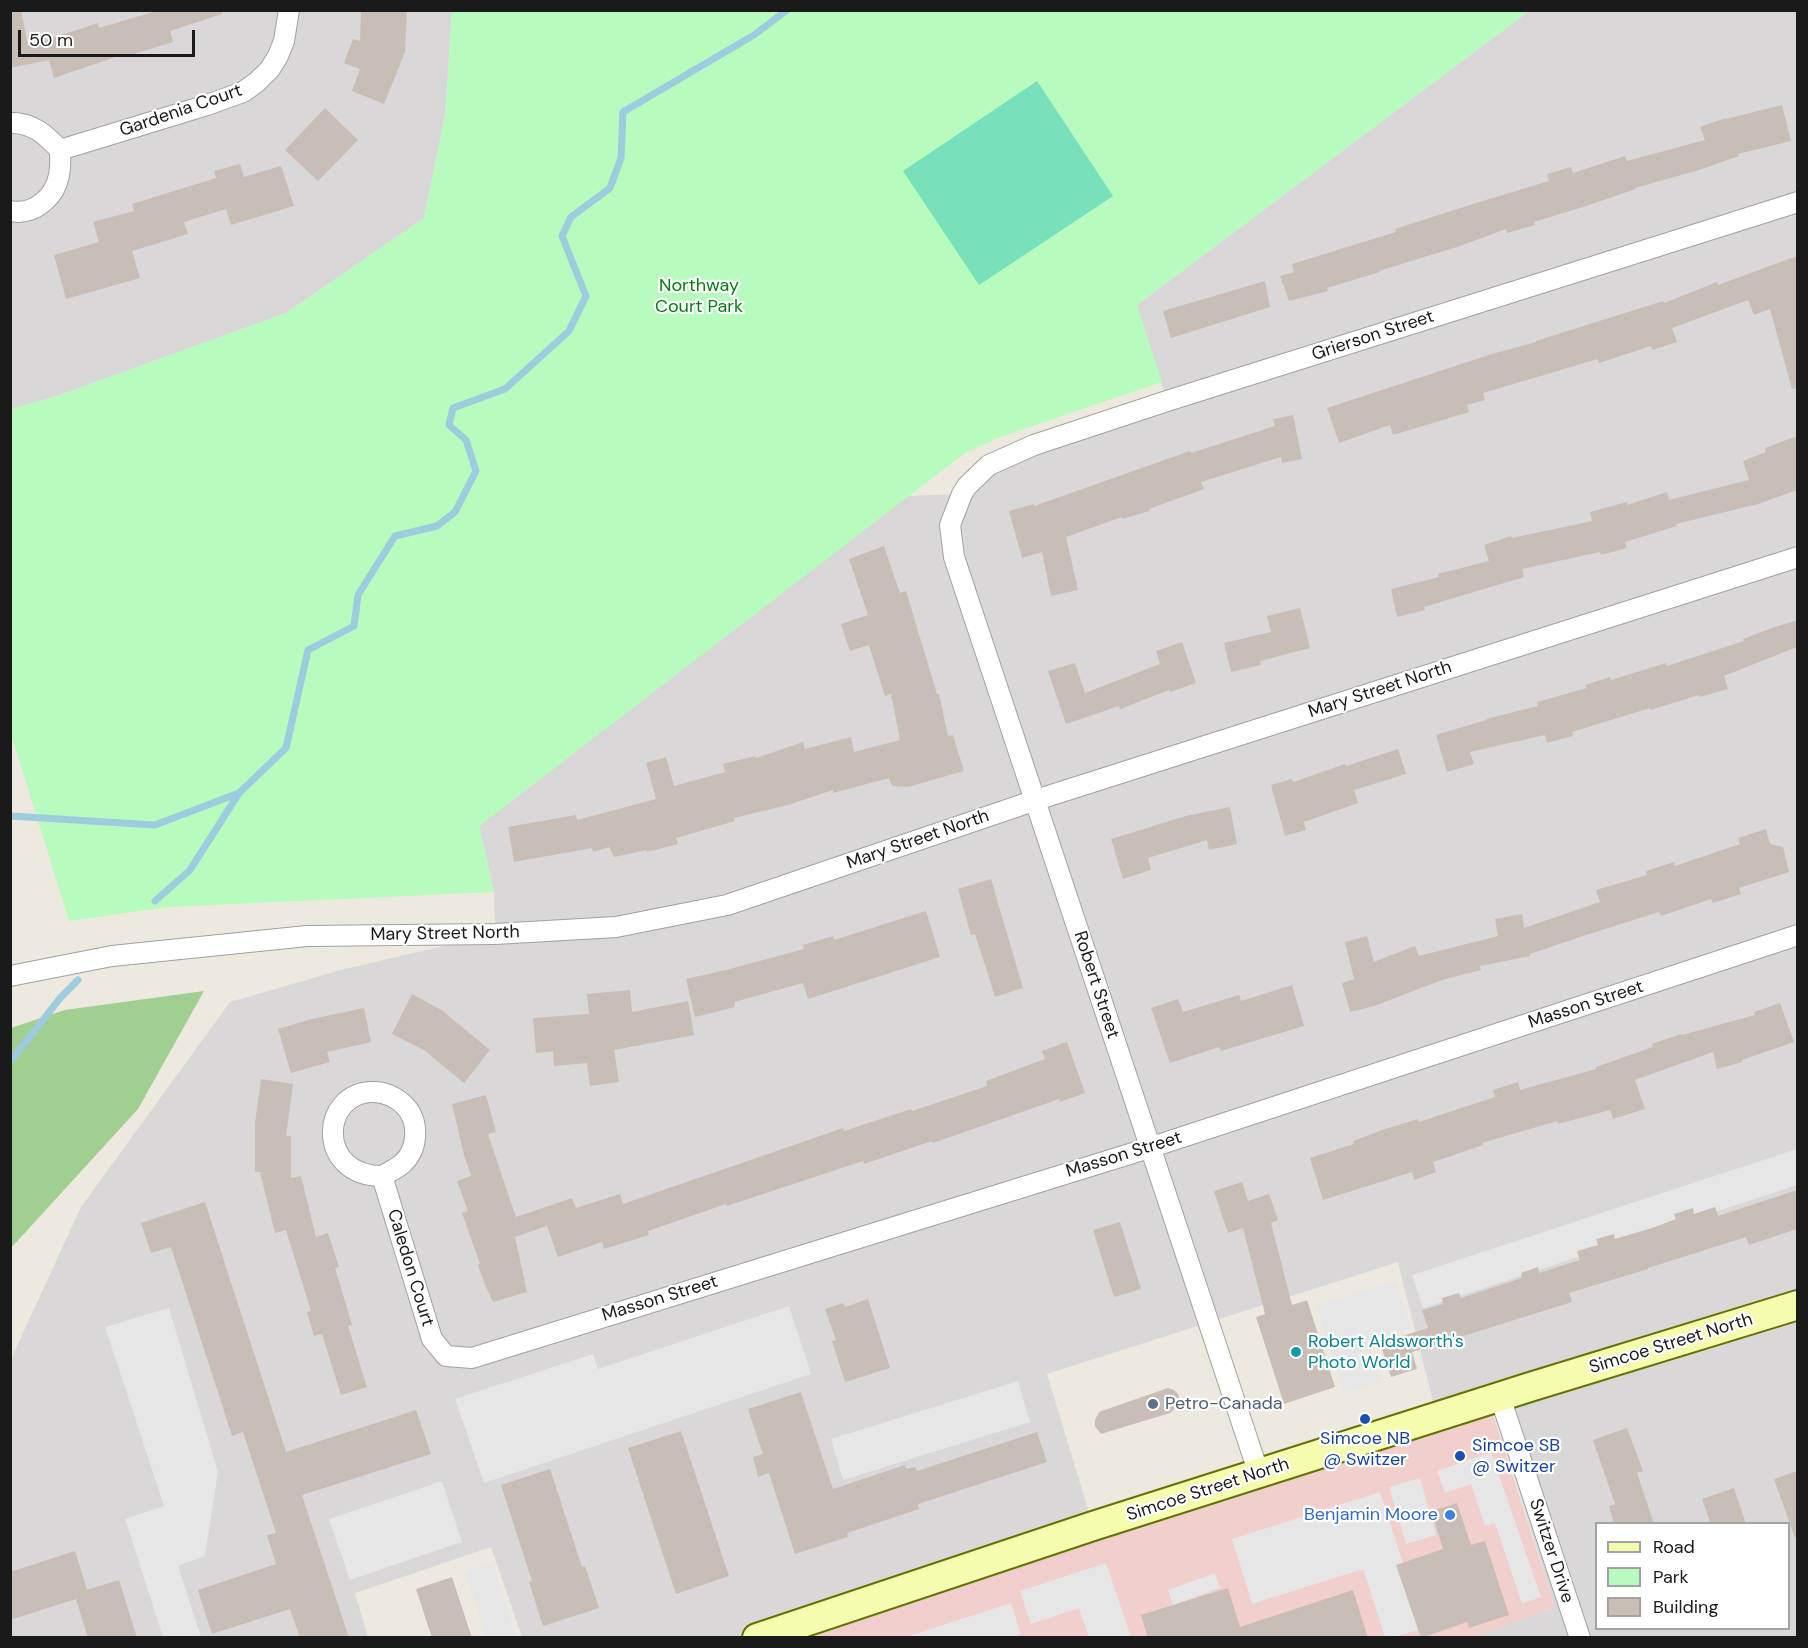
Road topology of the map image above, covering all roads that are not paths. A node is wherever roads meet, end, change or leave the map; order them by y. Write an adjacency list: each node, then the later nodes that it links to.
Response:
1 (289, 10): 3 (street, Gardenia Court)
2 (10, 123): 3 (street)
3 (60, 150): 5 (street)
4 (1797, 202): 6 (street, Grierson Street)
5 (10, 211)
6 (962, 494): 8 (street, Robert Street)
7 (1797, 557): 8 (street, Mary Street North)
8 (1036, 800): 10 (street, Mary Street North); 11 (street, Robert Street)
9 (1797, 935): 11 (street, Masson Street)
10 (10, 976)
11 (1149, 1148): 14 (street, Masson Street); 16 (street, Robert Street)
12 (382, 1176): 12 (street); 14 (street, Caledon Court)
13 (1797, 1305): 15 (main road, Simcoe Street North)
14 (446, 1356)
15 (1500, 1397): 16 (main road, Simcoe Street North); 18 (street, Switzer Drive)
16 (1259, 1474): 17 (main road, Simcoe Street North)
17 (757, 1638)
18 (1580, 1638)

